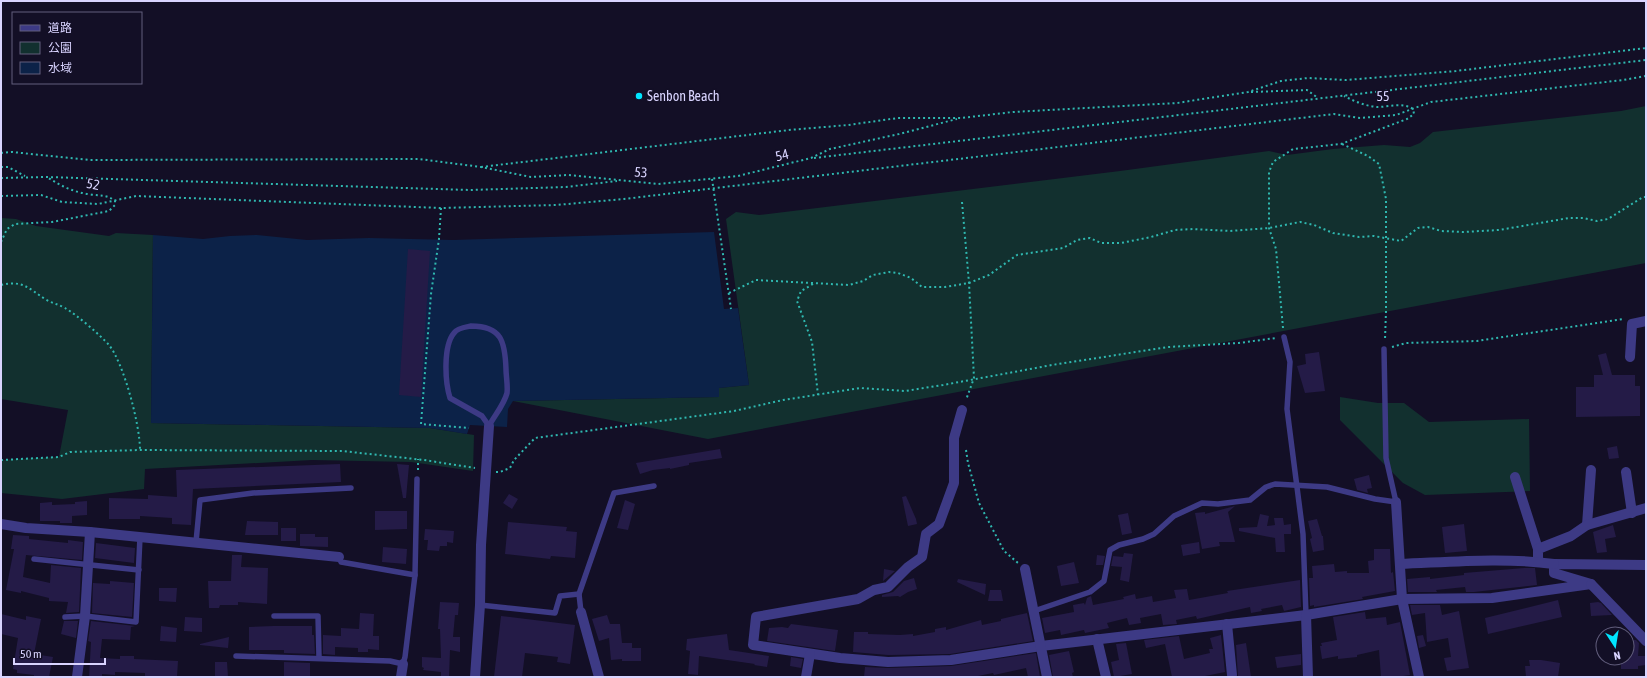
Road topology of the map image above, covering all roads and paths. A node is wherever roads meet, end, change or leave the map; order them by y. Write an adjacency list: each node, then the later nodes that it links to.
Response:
1 (1646, 48): 4 (path)
2 (1646, 60): 5 (path)
3 (1646, 76): 7 (path)
4 (1248, 92): 6 (path); 8 (path)
5 (1344, 96): 6 (path); 7 (path, 55)
6 (1318, 99): 11 (path)
7 (1413, 109): 9 (path, 55); 19 (path)
8 (961, 118): 11 (path, 54); 13 (path)
9 (1341, 144): 25 (path); 26 (path)
10 (1, 153): 13 (path)
11 (811, 158): 17 (path, 54)
12 (1, 167): 14 (path, 52)
13 (481, 167): 18 (path, 53)
14 (26, 177): 15 (path, 52); 16 (path)
15 (46, 177): 18 (path); 22 (path, 52)
16 (1, 178)
17 (712, 179): 18 (path, 53); 19 (path)
18 (622, 181)
19 (713, 188): 24 (path); 31 (path)
20 (1, 196): 22 (path)
21 (1646, 197): 26 (path)
22 (115, 201): 24 (path); 27 (path, 52)
23 (962, 202): 29 (path)
24 (441, 208): 42 (path)
25 (1269, 228): 26 (path); 29 (path); 35 (path)
26 (1386, 240): 36 (path)
27 (1, 242)
28 (814, 283): 29 (path); 31 (path); 39 (path)
29 (969, 283): 38 (path)
30 (1, 285): 44 (path)
31 (729, 293): 32 (path)
32 (730, 309)
33 (1646, 322): 34 (street)
34 (1632, 324): 36 (path); 37 (street)
35 (1284, 337): 38 (path); 53 (lane)
36 (1384, 349): 56 (lane)
37 (1630, 357)
38 (974, 378): 39 (path); 40 (path)
39 (818, 395): 49 (path)
40 (962, 410): 89 (street)
41 (489, 426): 41 (lane); 78 (street)
42 (469, 428)
43 (966, 448): 72 (path)
44 (140, 450): 45 (path); 46 (path)
45 (418, 459): 47 (path); 52 (path)
46 (1, 460)
47 (478, 469)
48 (1591, 470): 60 (street)
49 (495, 472)
50 (1626, 472): 58 (street)
51 (1515, 477): 64 (street)
52 (417, 479): 74 (lane)
53 (1297, 484): 56 (lane); 79 (lane); 81 (lane)
54 (654, 486): 76 (lane)
55 (351, 488): 63 (lane)
56 (1396, 502): 69 (street)
57 (1646, 508): 58 (street)
58 (1632, 513): 60 (street)
59 (1, 524): 61 (street)
60 (1587, 525): 64 (street)
61 (90, 532): 62 (street); 68 (street)
62 (140, 537): 63 (street); 73 (lane)
63 (196, 542): 65 (street)
64 (1538, 549): 67 (street)
65 (339, 557): 74 (lane)
66 (34, 559): 68 (lane)
67 (1538, 562): 69 (street); 70 (street)
68 (88, 564): 73 (lane); 82 (street)
69 (1400, 564): 77 (street)
70 (1554, 564): 71 (street); 75 (street)
71 (1646, 565)
72 (1025, 568): 79 (street)
73 (139, 570): 82 (lane)
74 (415, 575): 92 (lane)
75 (1592, 584): 77 (street); 87 (street)
76 (579, 594): 78 (lane); 80 (lane)
77 (1402, 598): 81 (street); 102 (street)
78 (480, 605): 96 (street)
79 (1034, 611): 88 (street)
80 (581, 612): 97 (street)
81 (1306, 615): 85 (street); 101 (street)
82 (86, 616): 84 (lane); 94 (street)
83 (274, 616): 91 (lane)
84 (65, 617)
85 (1227, 624): 86 (street); 93 (street)
86 (1097, 639): 88 (street); 100 (street)
87 (1646, 641)
88 (1041, 646): 89 (street); 99 (street)
89 (810, 654): 98 (street)
90 (236, 656): 91 (lane)
91 (319, 657): 92 (lane)
92 (403, 664): 95 (street)
93 (1232, 675)
94 (77, 677)
95 (401, 677)
96 (475, 677)
97 (599, 677)
98 (806, 677)
99 (1047, 677)
100 (1106, 677)
101 (1308, 677)
102 (1419, 677)

